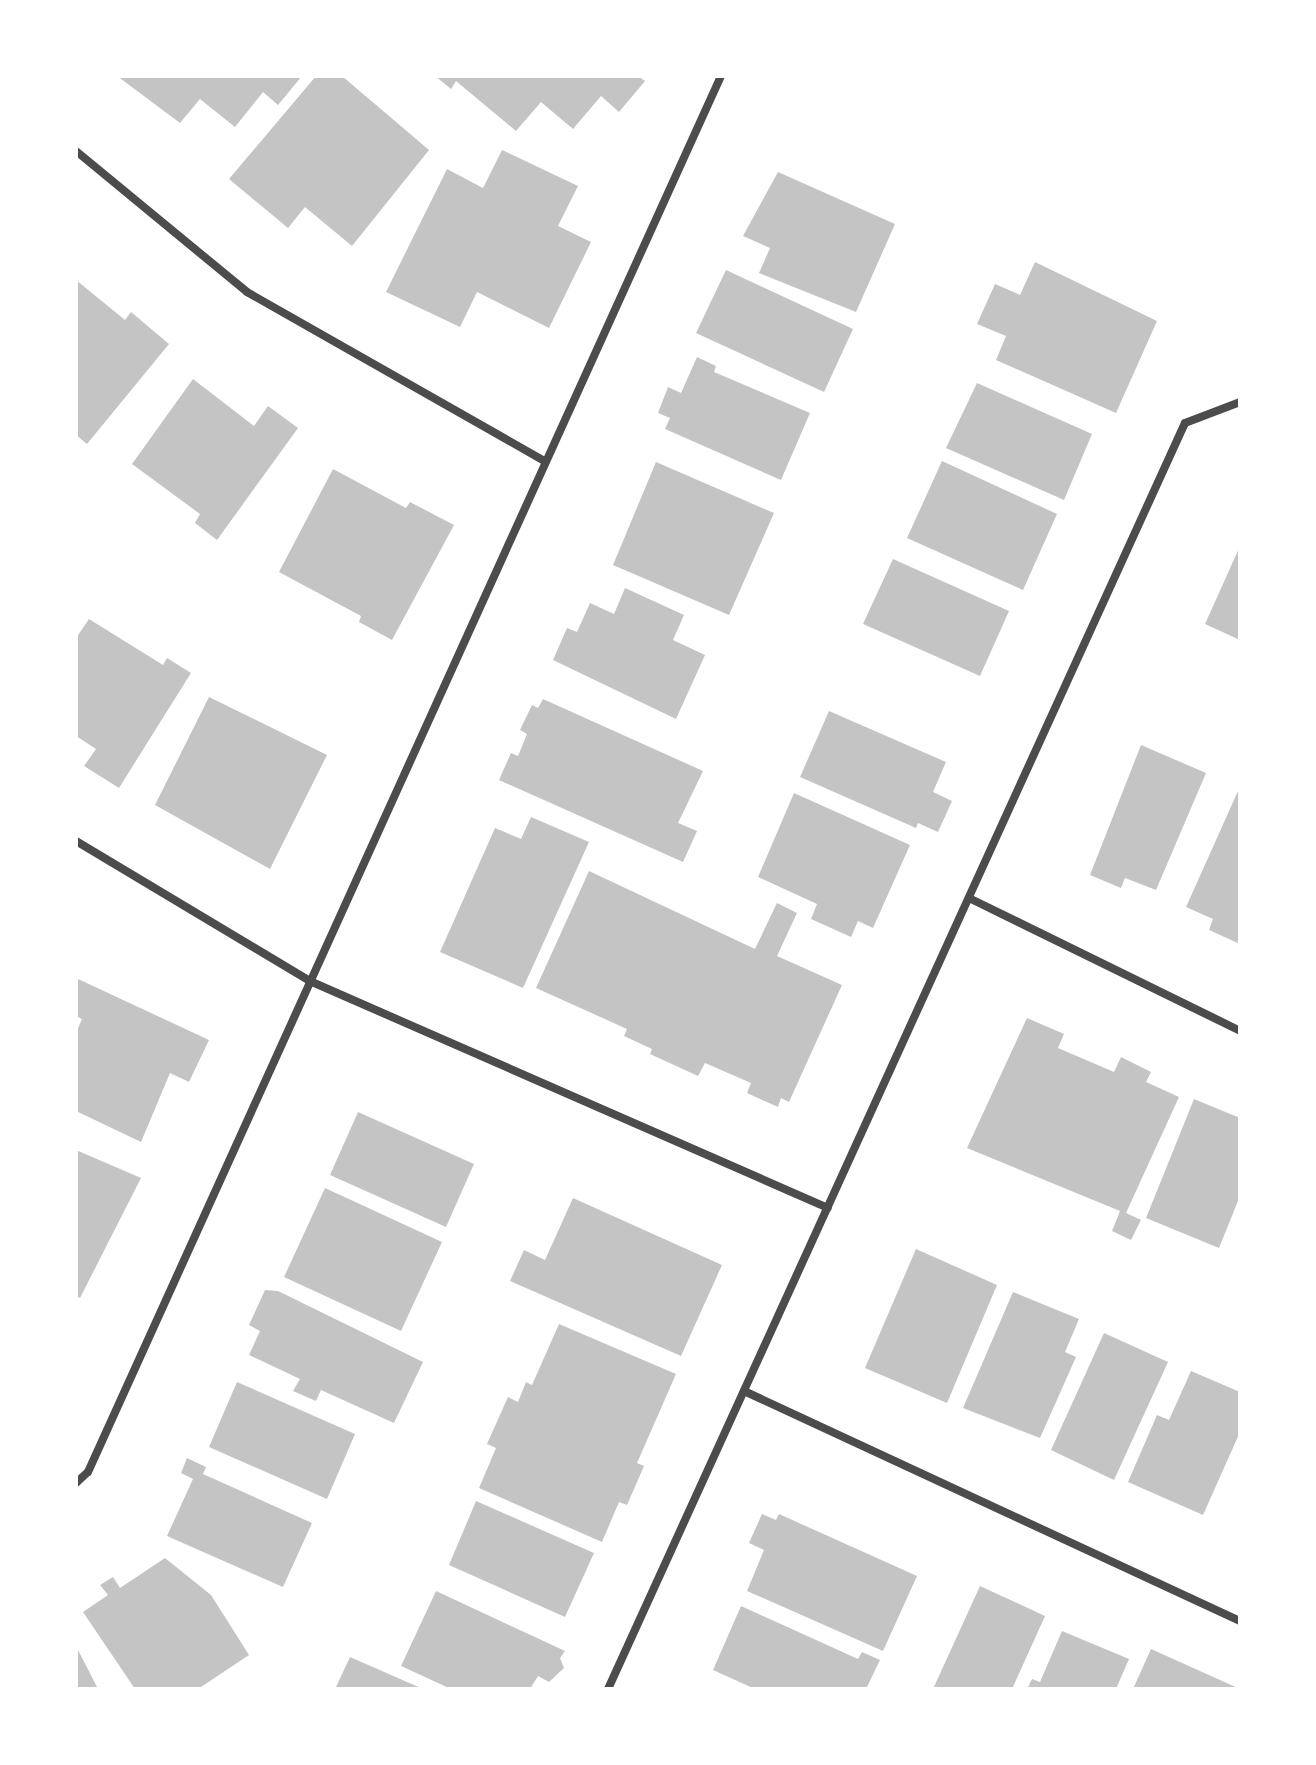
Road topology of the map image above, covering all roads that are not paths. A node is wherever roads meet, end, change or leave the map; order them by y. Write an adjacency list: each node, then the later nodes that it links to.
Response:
1 (721, 76): 4 (street)
2 (76, 151): 4 (street)
3 (1240, 402): 6 (street)
4 (544, 461): 7 (street)
5 (76, 841): 7 (street)
6 (971, 899): 8 (street); 9 (street)
7 (312, 982): 9 (street); 11 (street)
8 (1240, 1031)
9 (828, 1208): 10 (street)
10 (744, 1391): 12 (street); 13 (street)
11 (76, 1483)
12 (1240, 1621)
13 (608, 1689)

